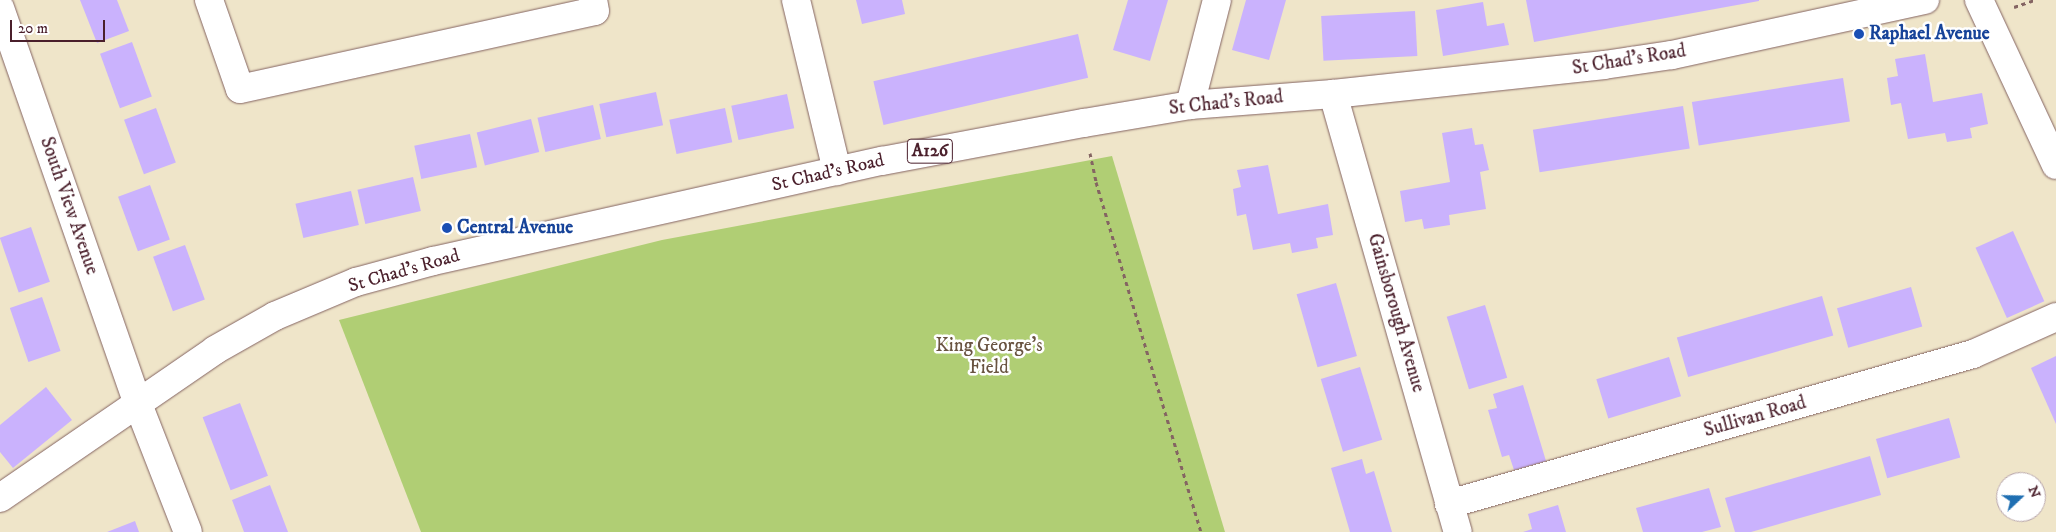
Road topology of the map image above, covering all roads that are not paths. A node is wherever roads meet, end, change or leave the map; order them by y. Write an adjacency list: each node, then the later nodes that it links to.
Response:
1 (209, 0): 2 (street)
2 (592, 0)
3 (796, 0): 11 (street)
4 (1217, 0): 9 (street)
5 (1924, 0): 8 (street, St Chad's Road / A126)
6 (1979, 0): 10 (street)
7 (0, 8): 13 (street, South View Avenue)
8 (1333, 94): 9 (street, St Chad's Road / A126); 15 (street, Gainsborough Avenue)
9 (1190, 105): 11 (street, St Chad's Road / A126)
10 (2056, 165)
11 (836, 171): 13 (street, St Chad's Road / A126)
12 (2056, 317): 15 (street, Sullivan Road)
13 (138, 404): 14 (street, St Chad's Road / A126); 16 (street, South View Avenue)
14 (0, 498)
15 (1449, 504): 17 (street, Gainsborough Avenue)
16 (188, 532)
17 (1458, 532)

